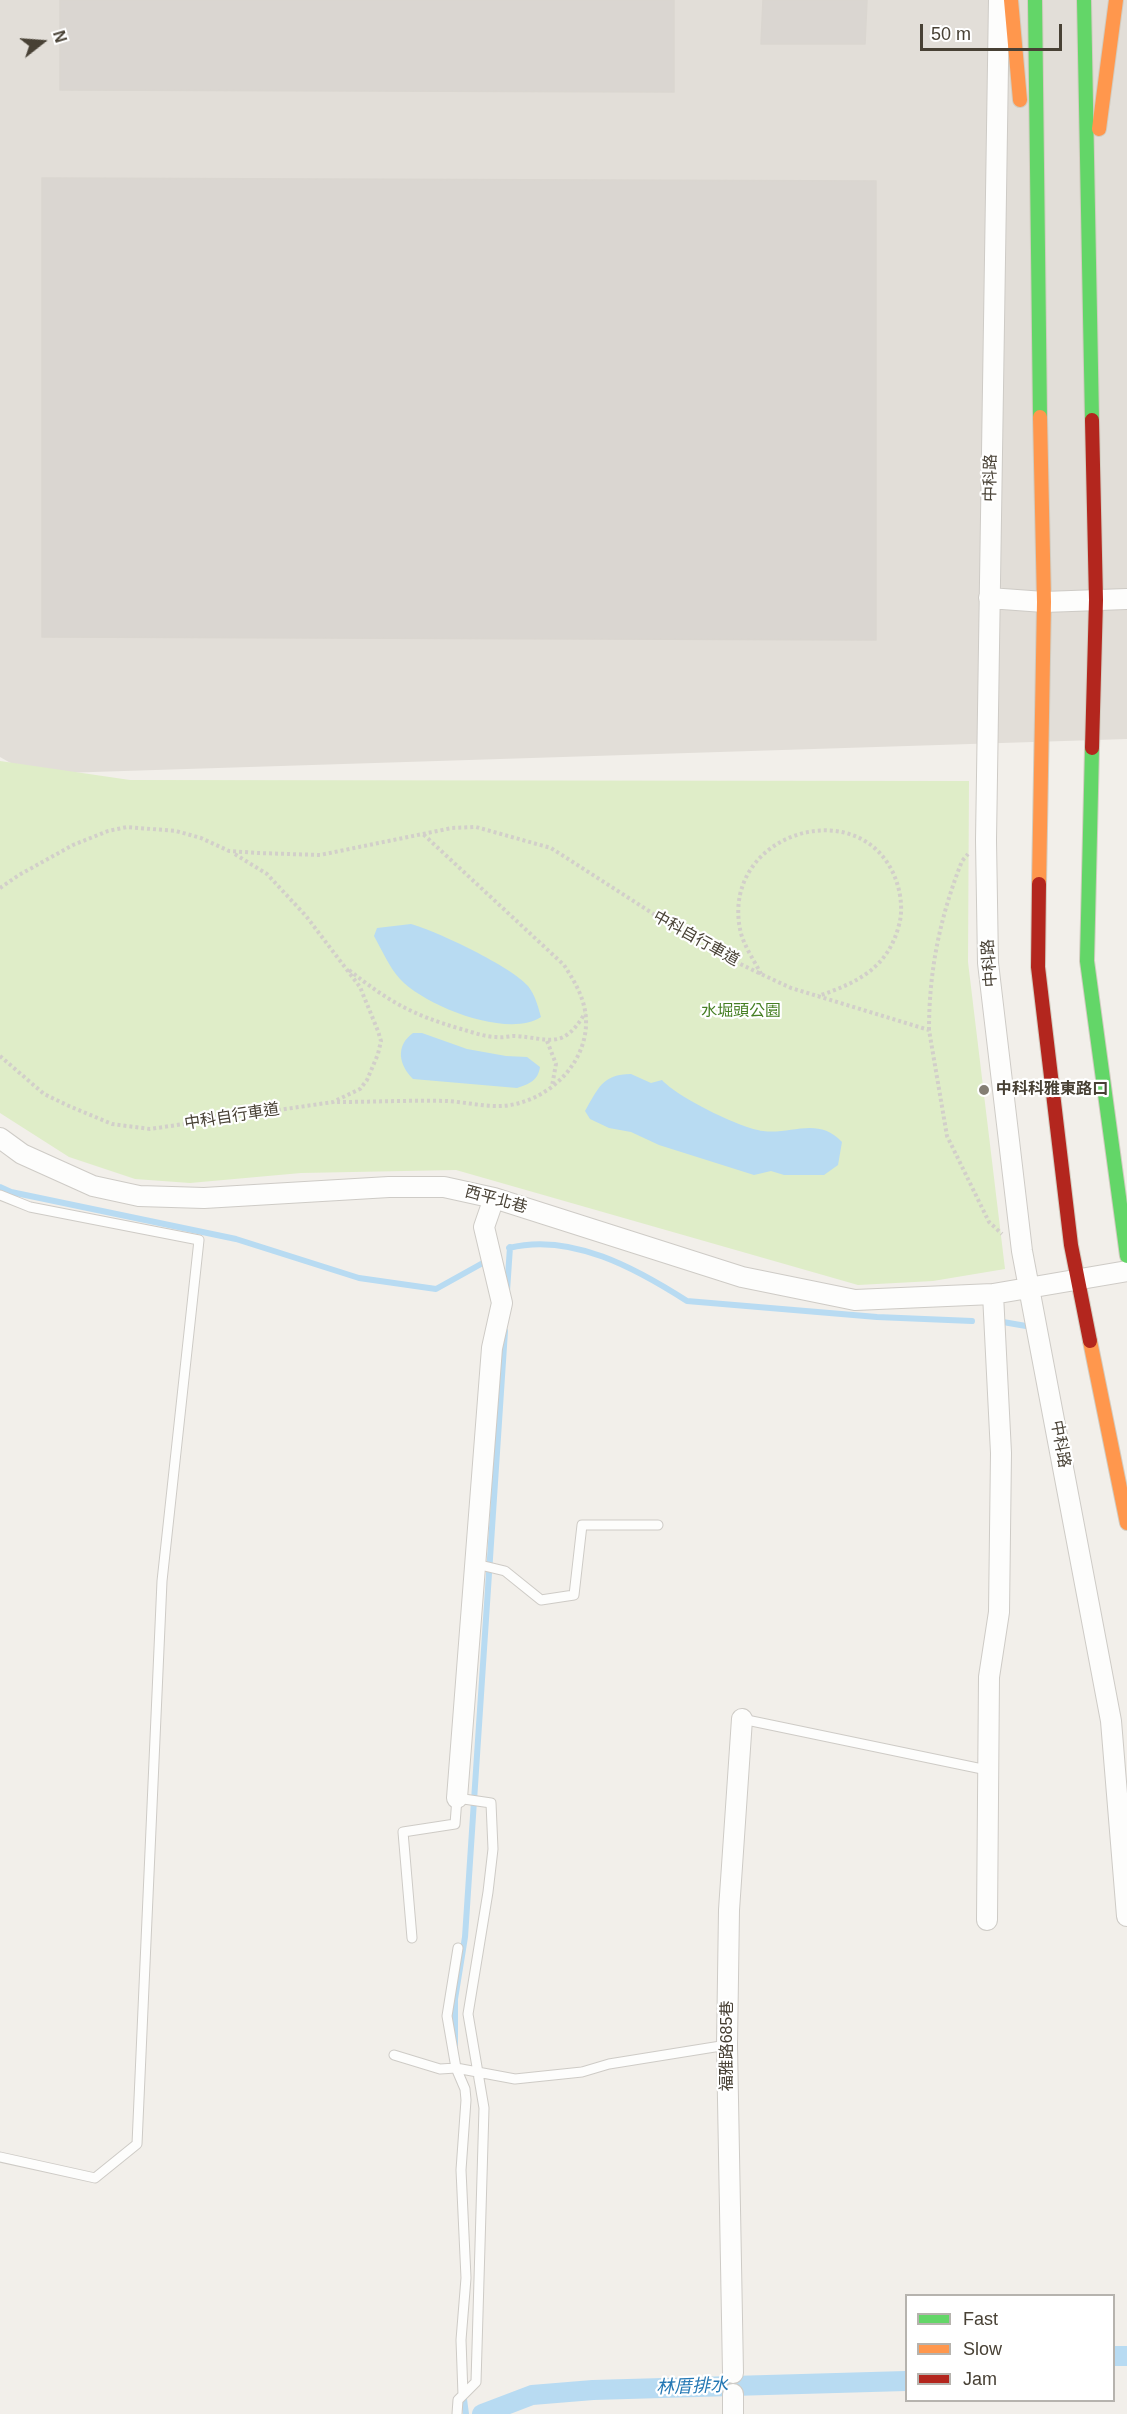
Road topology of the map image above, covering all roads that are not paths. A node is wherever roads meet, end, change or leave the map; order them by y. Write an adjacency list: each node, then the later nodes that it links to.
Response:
1 (999, 0): 8 (street, 中科路)
2 (1011, 0): 7 (street)
3 (1035, 0): 7 (street)
4 (1084, 0): 6 (street)
5 (1116, 0): 6 (street)
6 (1087, 225): 10 (street)
7 (1037, 284): 11 (street)
8 (989, 598): 11 (street); 18 (street, 中科路)
9 (1127, 599): 10 (street)
10 (1096, 600): 11 (street); 15 (street)
11 (1044, 602): 17 (street)
12 (0, 1138): 14 (street, 西平北巷)
13 (0, 1195): 34 (lane)
14 (494, 1198): 19 (street, 西平北巷); 22 (street)
15 (1127, 1256)
16 (1127, 1271): 17 (street, 西平北巷)
17 (1076, 1279): 18 (street, 西平北巷); 20 (street)
18 (1030, 1289): 19 (street, 西平北巷); 26 (street, 中科路)
19 (993, 1294): 24 (street)
20 (1127, 1523)
21 (658, 1525): 22 (lane)
22 (476, 1564): 25 (street)
23 (742, 1719): 24 (lane); 30 (street, 福雅路685巷)
24 (987, 1770): 27 (street)
25 (457, 1798): 28 (lane); 33 (lane)
26 (1127, 1916)
27 (987, 1920)
28 (411, 1938)
29 (458, 1948): 32 (lane)
30 (727, 2045): 33 (lane); 35 (street, 福雅路685巷)
31 (394, 2055): 32 (lane)
32 (456, 2068): 33 (lane); 37 (lane)
33 (479, 2072): 37 (lane)
34 (0, 2157)
35 (733, 2373): 36 (lane)
36 (733, 2394): 39 (street)
37 (463, 2395): 38 (lane)
38 (457, 2414)
39 (733, 2414)

